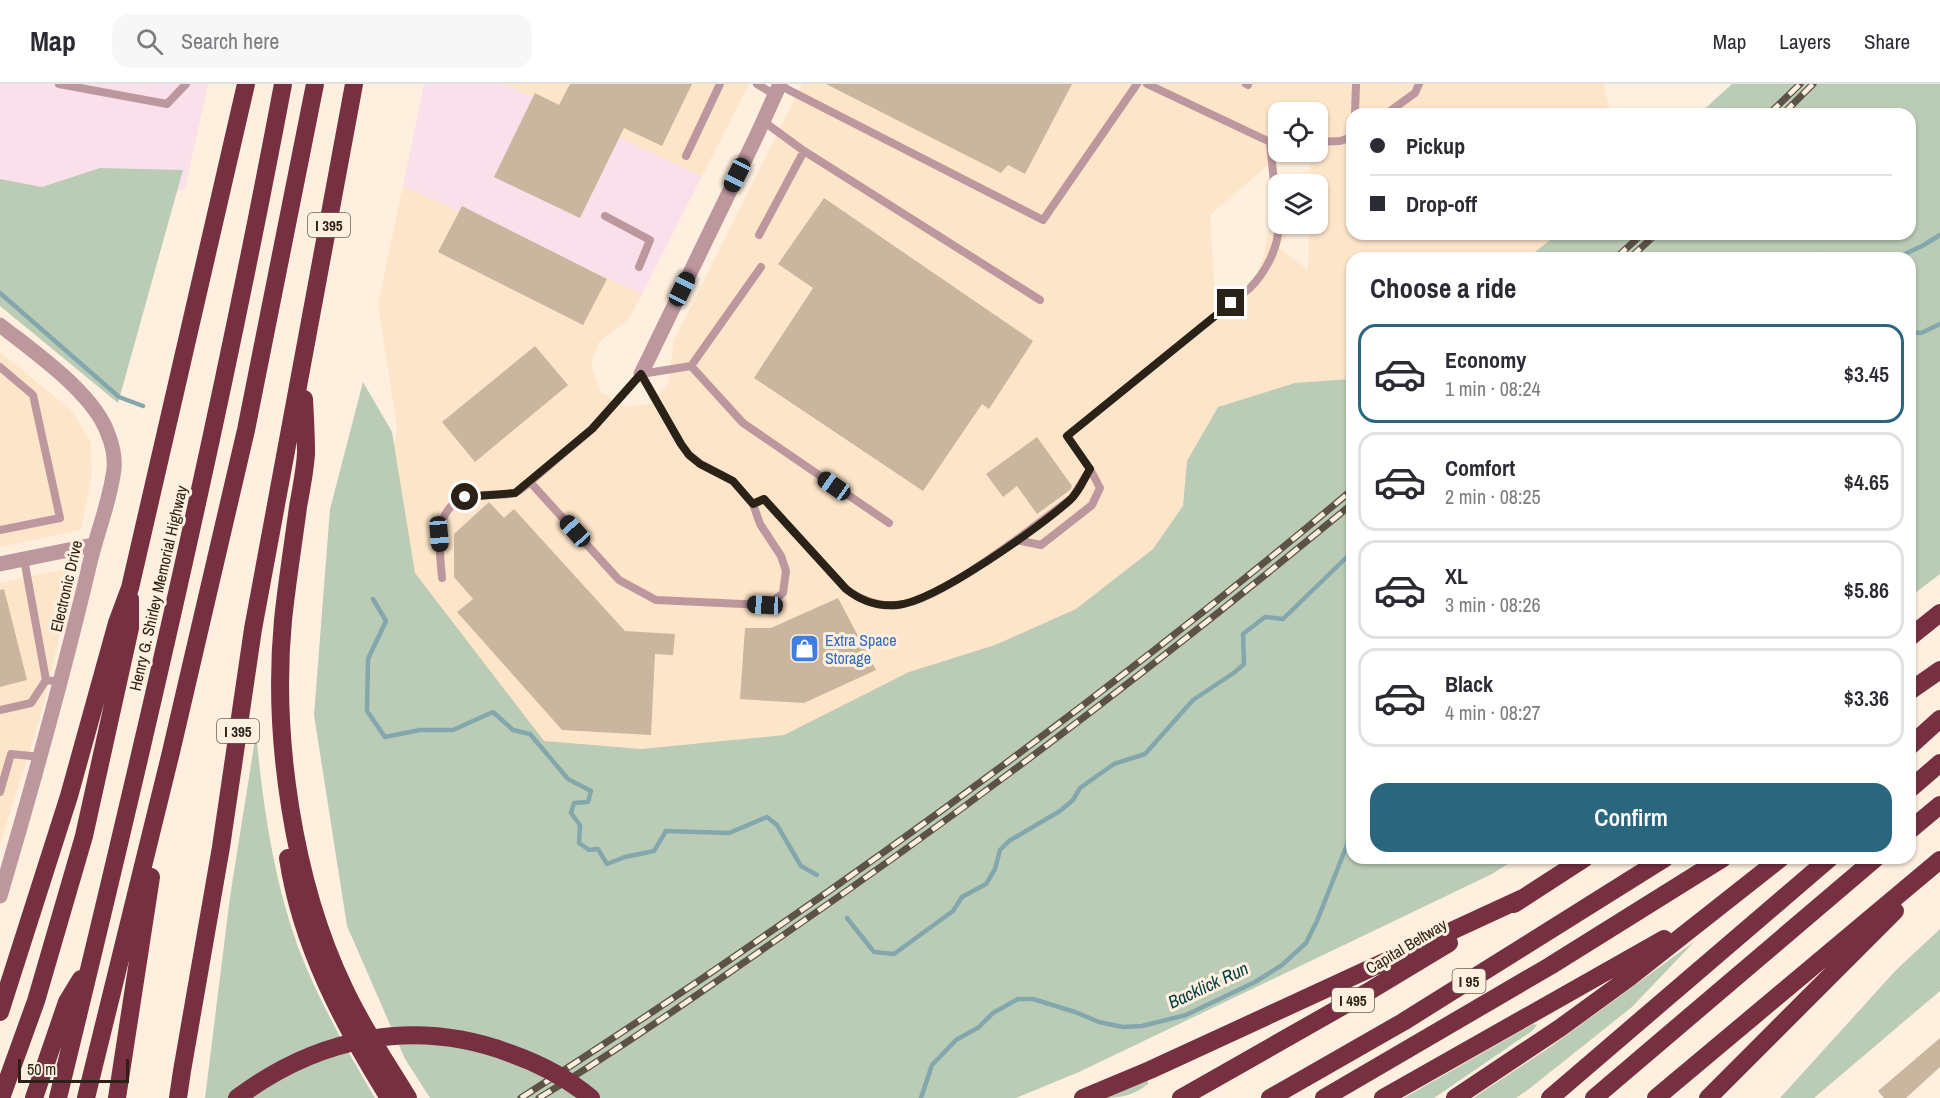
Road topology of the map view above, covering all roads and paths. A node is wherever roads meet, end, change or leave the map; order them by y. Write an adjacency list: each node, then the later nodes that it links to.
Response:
1 (59, 84): 2 (lane)
2 (186, 84)
3 (246, 84): 43 (highway)
4 (283, 84): 73 (highway, Henry G. Shirley Memorial Highway)
5 (315, 84): 55 (highway)
6 (354, 84): 29 (highway, I 395)
7 (720, 84): 21 (lane)
8 (757, 84): 13 (lane)
9 (1137, 84): 13 (lane)
10 (1147, 84): 17 (lane)
11 (1356, 84): 14 (lane)
12 (1419, 84): 15 (lane)
13 (778, 88): 16 (street)
14 (1355, 108)
15 (1394, 108)
16 (763, 121): 20 (lane); 32 (street)
17 (1268, 139)
18 (1346, 139): 19 (lane)
19 (1328, 142)
20 (804, 152): 24 (lane); 27 (lane)
21 (686, 156)
22 (605, 216): 25 (lane)
23 (1278, 234): 33 (lane)
24 (759, 235)
25 (639, 267)
26 (760, 267): 30 (lane)
27 (1040, 300)
28 (0, 325): 39 (street, Electronic Drive)
29 (303, 366): 49 (highway); 81 (highway, I 395)
30 (691, 366): 32 (lane); 36 (lane)
31 (0, 367): 37 (lane)
32 (641, 374): 34 (lane); 35 (lane)
33 (1090, 469): 38 (lane); 38 (lane)
34 (530, 482): 35 (lane); 42 (lane)
35 (753, 504): 38 (lane)
36 (889, 523)
37 (0, 530)
38 (1017, 540)
39 (93, 545): 40 (street); 47 (street, Electronic Drive)
40 (24, 559): 41 (street); 47 (lane)
41 (0, 564)
42 (442, 578)
43 (130, 588): 74 (highway); 76 (highway)
44 (1940, 614): 45 (highway)
45 (1916, 632)
46 (1940, 670): 48 (highway)
47 (54, 681): 51 (lane); 56 (street, Electronic Drive)
48 (1916, 687)
49 (281, 703): 83 (highway); 84 (highway)
50 (1940, 709): 53 (highway)
51 (0, 710)
52 (1940, 719): 54 (highway)
53 (1916, 726)
54 (1916, 741)
55 (171, 752): 79 (highway); 80 (highway)
56 (41, 757): 59 (lane); 70 (street, Electronic Drive)
57 (1940, 763): 58 (highway)
58 (1916, 784)
59 (0, 792)
60 (1940, 805): 61 (highway)
61 (1916, 825)
62 (1940, 860): 95 (highway)
63 (1576, 864): 71 (highway, Capital Beltway / I 495)
64 (1655, 864): 88 (highway, I 95)
65 (1713, 864): 89 (highway)
66 (1774, 864): 72 (highway)
67 (1823, 864): 75 (highway)
68 (1869, 864): 94 (highway)
69 (1940, 865): 96 (highway)
70 (0, 896)
71 (1523, 898): 86 (highway); 87 (highway, Capital Beltway / I 495)
72 (1730, 899): 90 (highway); 91 (highway)
73 (90, 965): 77 (highway); 78 (highway, Henry G. Shirley Memorial Highway)
74 (0, 1012)
75 (1631, 1031): 92 (highway); 93 (highway)
76 (1, 1098)
77 (34, 1098)
78 (58, 1098)
79 (86, 1098)
80 (117, 1098)
81 (178, 1098)
82 (237, 1098): 85 (highway, bridge)
83 (388, 1098)
84 (408, 1098)
85 (591, 1098)
86 (1083, 1098)
87 (1181, 1098)
88 (1270, 1098)
89 (1324, 1098)
90 (1383, 1098)
91 (1455, 1098)
92 (1542, 1098)
93 (1550, 1098)
94 (1594, 1098)
95 (1656, 1098)
96 (1708, 1098)

